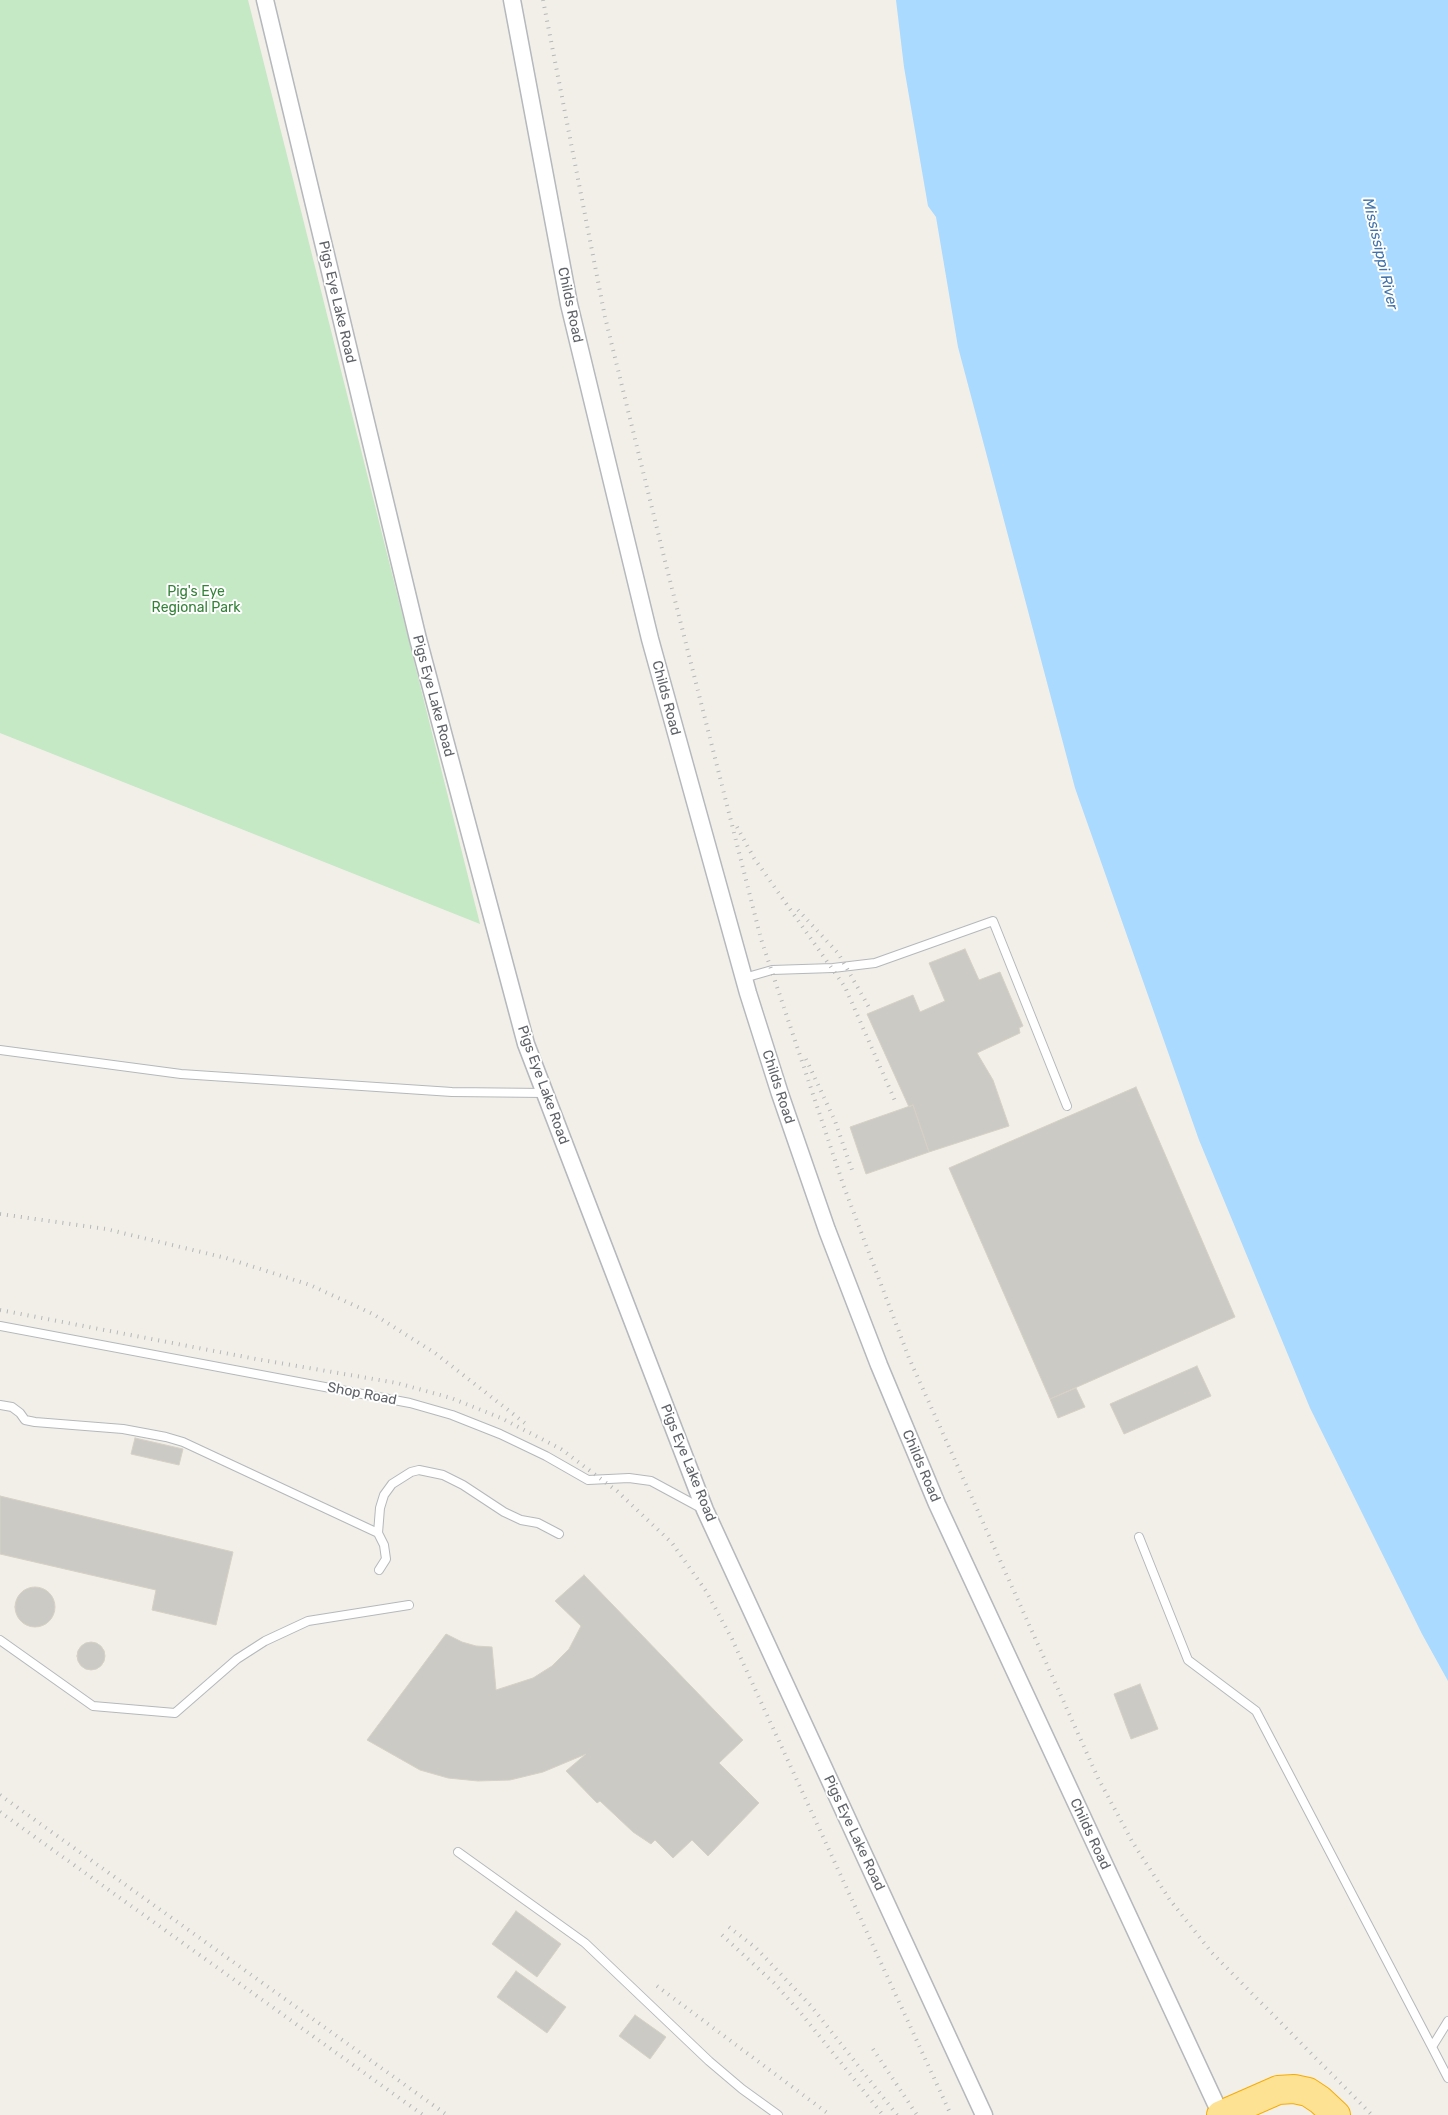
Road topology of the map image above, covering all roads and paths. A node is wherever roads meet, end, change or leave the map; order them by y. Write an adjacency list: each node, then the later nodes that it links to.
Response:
1 (265, 0): 5 (street, Pigs Eye Lake Road)
2 (512, 0): 3 (street, Childs Road)
3 (744, 978): 6 (lane); 22 (street, Childs Road)
4 (0, 1050): 5 (lane)
5 (545, 1093): 9 (street, Pigs Eye Lake Road)
6 (1067, 1106)
7 (0, 1326): 9 (lane, Shop Road)
8 (0, 1405): 10 (lane)
9 (705, 1510): 21 (street, Pigs Eye Lake Road)
10 (378, 1533): 11 (lane); 13 (lane)
11 (558, 1534)
12 (1139, 1537): 18 (lane)
13 (379, 1570)
14 (409, 1605): 15 (lane)
15 (0, 1640)
16 (458, 1852): 20 (lane)
17 (1448, 2021): 18 (lane)
18 (1432, 2047): 19 (lane)
19 (1448, 2078)
20 (778, 2115)
21 (984, 2115)
22 (1221, 2115): 23 (highway)
23 (1336, 2115)

